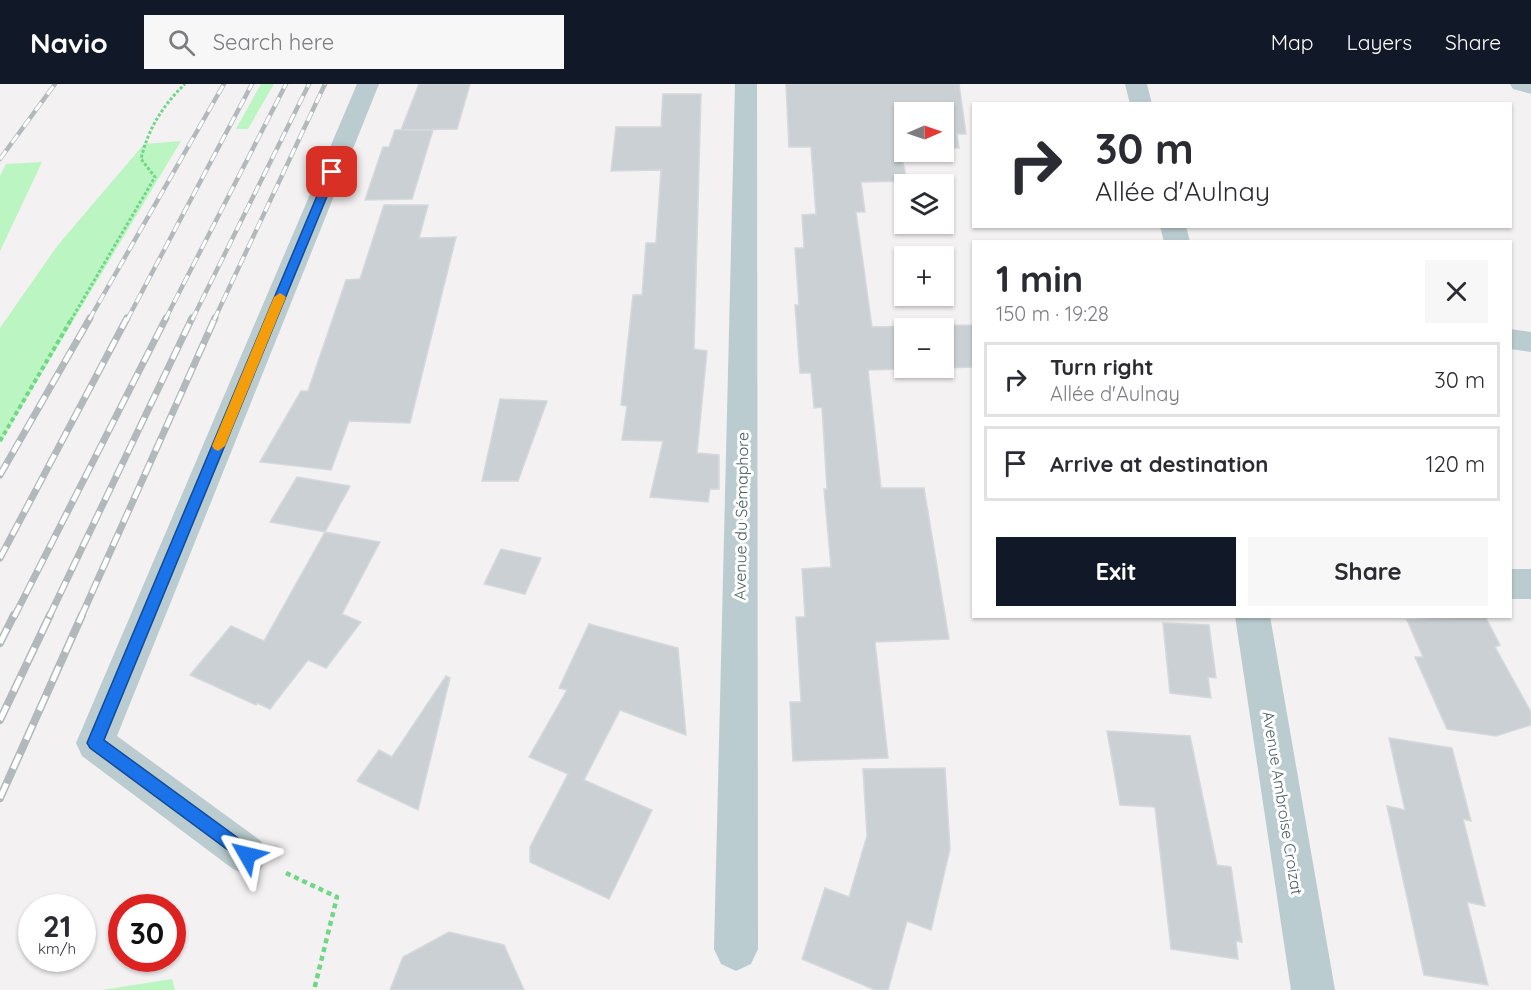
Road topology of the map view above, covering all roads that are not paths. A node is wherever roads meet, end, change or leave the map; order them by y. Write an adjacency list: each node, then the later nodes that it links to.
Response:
1 (368, 84): 12 (street)
2 (746, 84): 13 (street, Avenue du Sémaphore)
3 (1136, 84): 6 (street)
4 (1521, 84): 5 (street)
5 (1531, 87)
6 (1140, 102)
7 (1512, 339): 8 (street)
8 (1531, 342)
9 (1512, 584): 10 (street)
10 (1531, 584)
11 (1252, 618): 14 (street, Avenue Ambroise Croizat)
12 (247, 855)
13 (736, 949)
14 (1313, 990)

